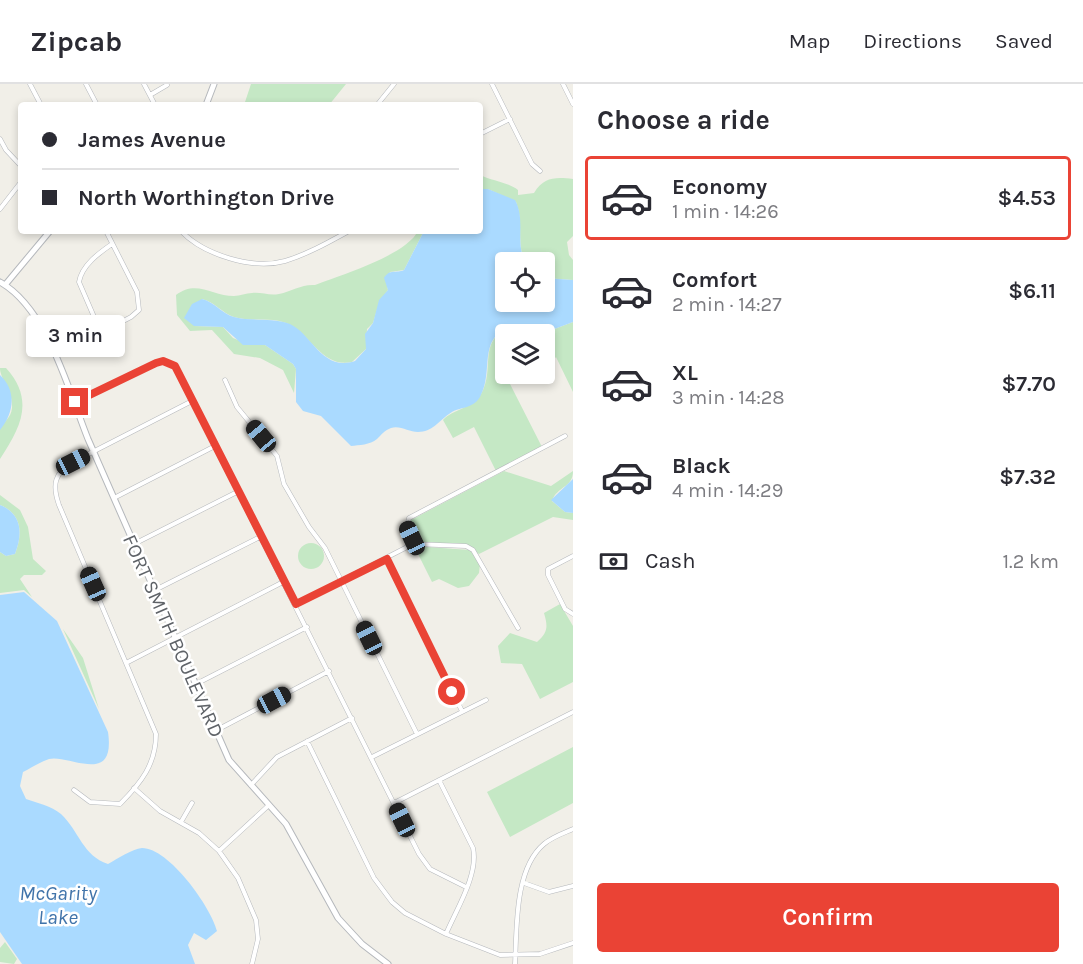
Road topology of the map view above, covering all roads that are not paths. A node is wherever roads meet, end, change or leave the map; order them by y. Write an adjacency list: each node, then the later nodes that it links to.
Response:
1 (30, 84): 10 (street)
2 (86, 84): 11 (street)
3 (144, 84): 9 (street)
4 (214, 84): 13 (street)
5 (394, 84): 14 (street)
6 (492, 84): 16 (street)
7 (563, 84): 15 (street)
8 (167, 85): 9 (street)
9 (150, 95): 12 (street)
10 (39, 102)
11 (95, 102)
12 (154, 102)
13 (207, 102)
14 (379, 102)
15 (573, 104)
16 (510, 119): 17 (street); 20 (street)
17 (483, 132)
18 (0, 139): 19 (street)
19 (18, 162)
20 (540, 171)
21 (18, 186): 22 (street)
22 (0, 209)
23 (47, 234): 28 (street)
24 (107, 234): 27 (street)
25 (185, 234): 26 (street)
26 (343, 234)
27 (112, 244): 29 (street); 29 (street)
28 (3, 284): 30 (street, FORT SMITH BOULEVARD)
29 (101, 333): 30 (street)
30 (56, 357): 33 (street, FORT SMITH BOULEVARD)
31 (225, 380): 45 (street)
32 (192, 400): 33 (street); 35 (street); 36 (street)
33 (75, 402): 36 (street, FORT SMITH BOULEVARD)
34 (565, 436): 41 (street)
35 (215, 446): 37 (street); 38 (street)
36 (93, 452): 38 (street, FORT SMITH BOULEVARD); 52 (street)
37 (238, 490): 39 (street); 40 (street)
38 (113, 498): 40 (street, FORT SMITH BOULEVARD)
39 (262, 536): 44 (street); 46 (street)
40 (134, 544): 46 (street, FORT SMITH BOULEVARD)
41 (413, 544): 43 (street); 50 (street)
42 (573, 556): 48 (street)
43 (387, 559): 45 (street); 56 (street)
44 (285, 581): 47 (street); 51 (street)
45 (341, 581): 47 (street); 60 (street)
46 (153, 591): 51 (street, FORT SMITH BOULEVARD)
47 (296, 604): 49 (street)
48 (573, 614)
49 (307, 627): 53 (street); 54 (street)
50 (518, 628)
51 (174, 637): 52 (street); 54 (street, FORT SMITH BOULEVARD)
52 (128, 662): 65 (street)
53 (329, 672): 58 (street); 59 (street)
54 (194, 685): 59 (street, FORT SMITH BOULEVARD)
55 (486, 700): 56 (street)
56 (462, 711): 60 (street)
57 (573, 712): 63 (street)
58 (352, 718): 61 (street); 62 (street)
59 (215, 731): 64 (street, FORT SMITH BOULEVARD)
60 (417, 734): 62 (street)
61 (307, 741): 64 (street); 76 (street)
62 (372, 757): 68 (street)
63 (438, 780): 68 (street); 75 (street)
64 (251, 786): 69 (street, FORT SMITH BOULEVARD)
65 (134, 788): 66 (street); 70 (street)
66 (74, 790)
67 (192, 803): 70 (street)
68 (394, 803): 75 (street)
69 (269, 804): 72 (street); 80 (street, FORT SMITH BOULEVARD)
70 (181, 822): 72 (street)
71 (573, 829): 73 (street)
72 (219, 851): 79 (street)
73 (524, 883): 74 (street); 78 (street)
74 (573, 886)
75 (466, 887): 76 (street)
76 (446, 934): 78 (street)
77 (573, 943): 78 (street)
78 (515, 956): 81 (street)
79 (253, 964)
80 (388, 964)
81 (515, 964)

